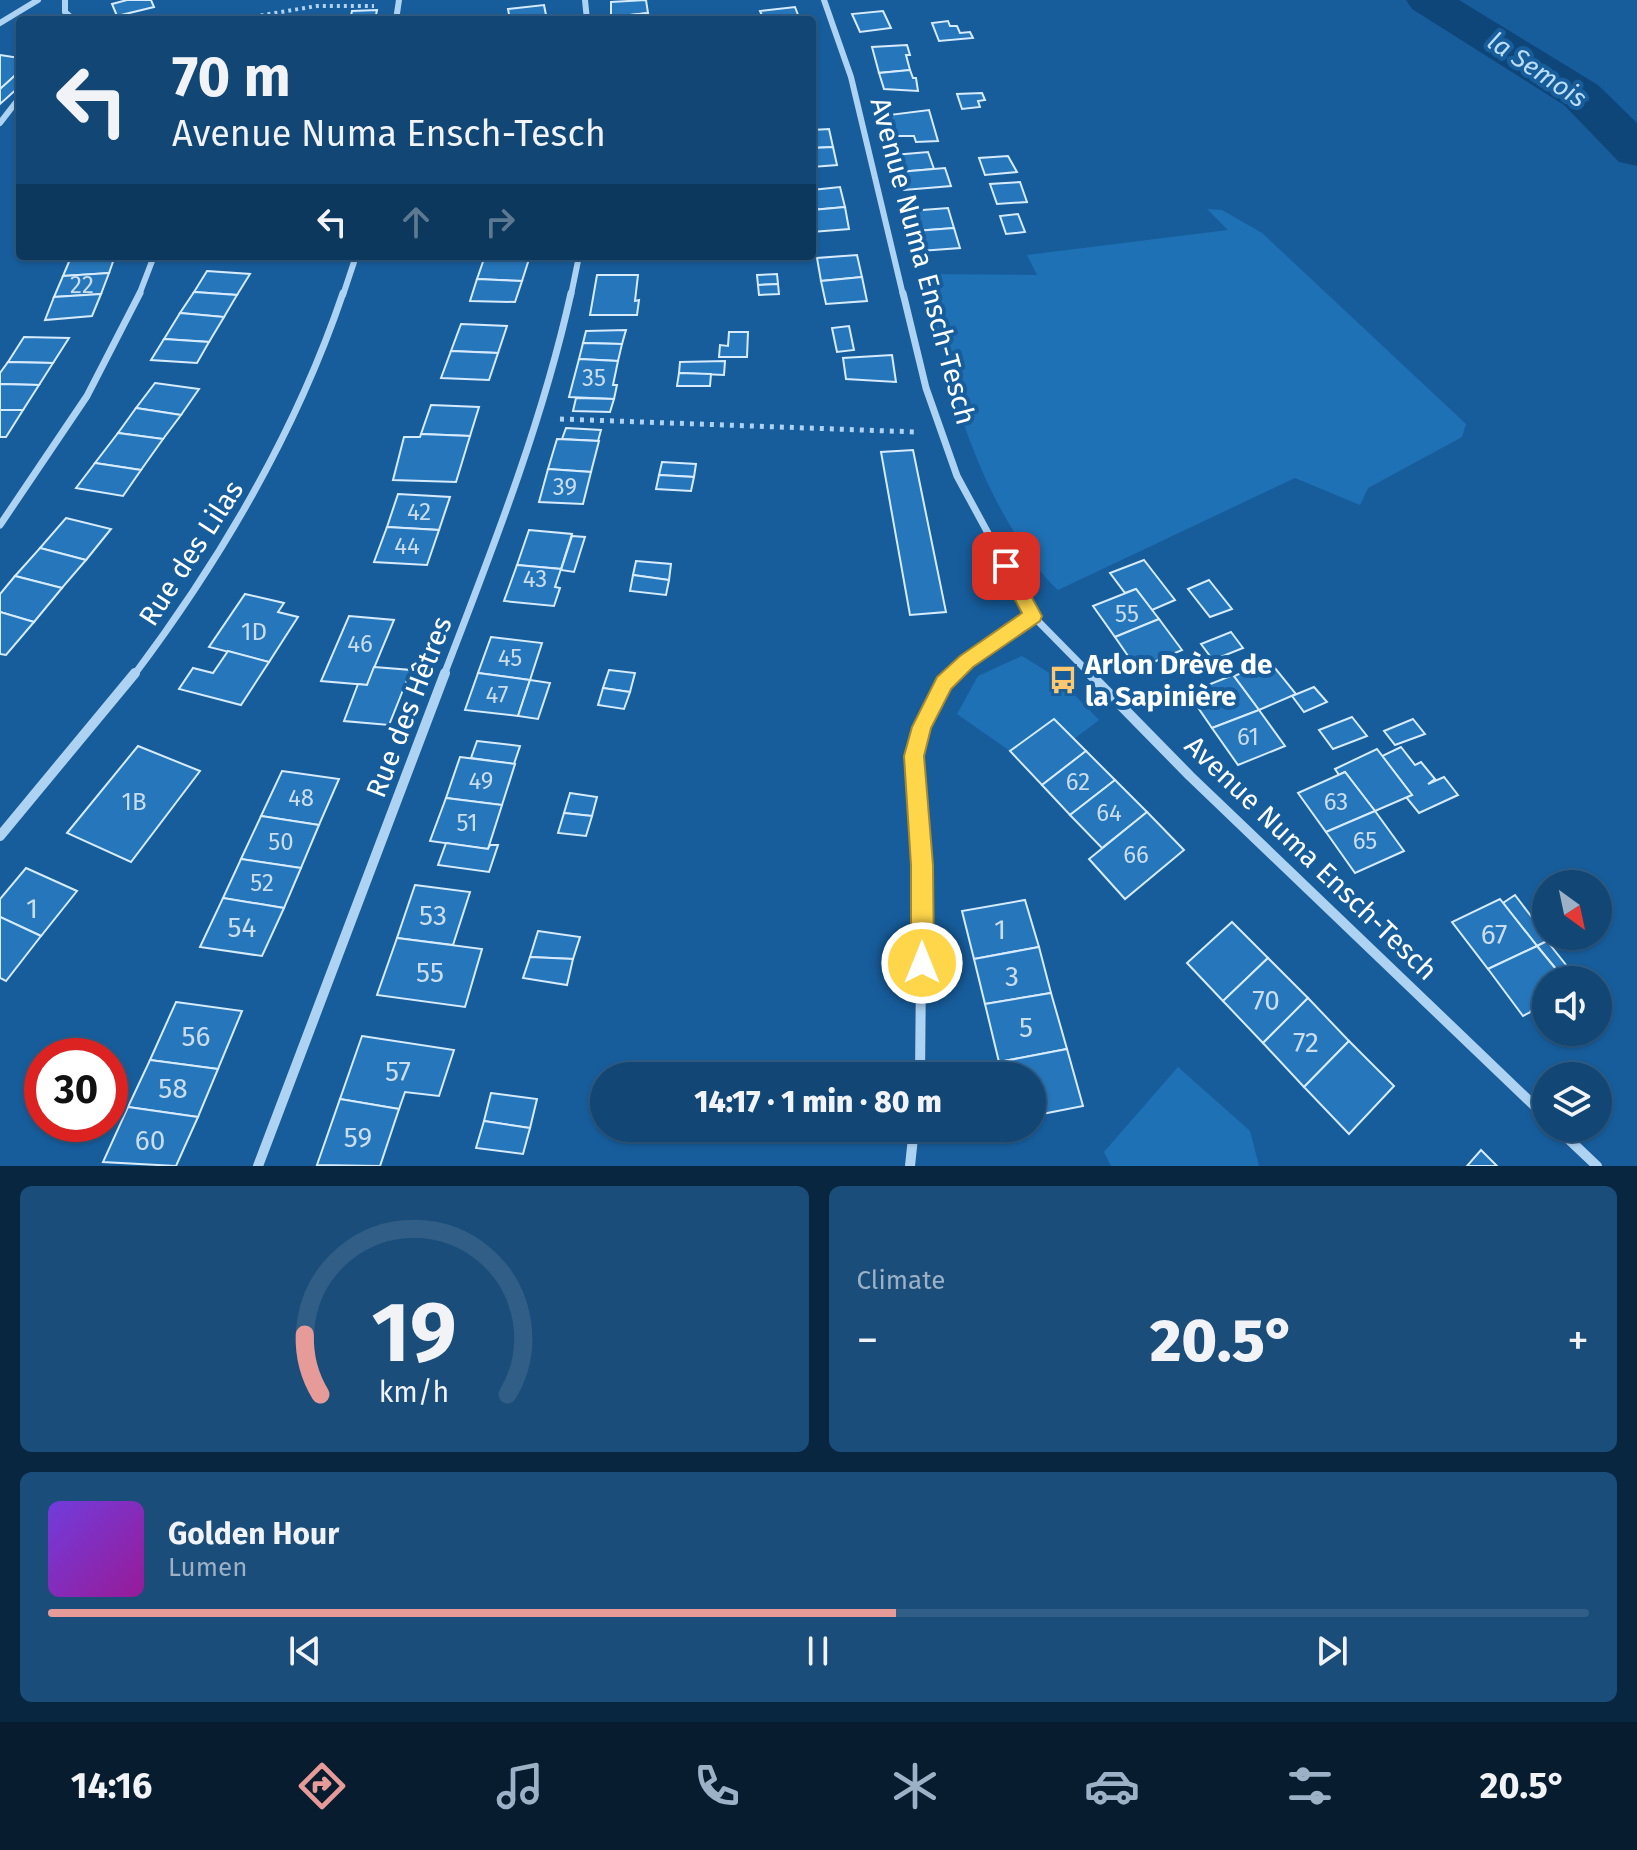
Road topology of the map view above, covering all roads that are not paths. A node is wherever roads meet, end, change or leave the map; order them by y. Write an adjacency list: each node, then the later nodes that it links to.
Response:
1 (38, 0): 3 (street)
2 (824, 0): 10 (street, Avenue Numa Ensch-Tesch)
3 (0, 23)
4 (16, 102): 5 (street)
5 (0, 123)
6 (152, 260): 9 (street)
7 (355, 260): 11 (street, Rue des Lilas)
8 (578, 260): 16 (street, Rue des Hêtres)
9 (0, 525)
10 (1033, 616): 12 (street); 13 (street, Avenue Numa Ensch-Tesch)
11 (0, 836)
12 (920, 1062)
13 (1532, 1104)
14 (913, 1142): 17 (street)
15 (1572, 1142): 18 (street)
16 (258, 1166)
17 (910, 1166)
18 (1597, 1166)

